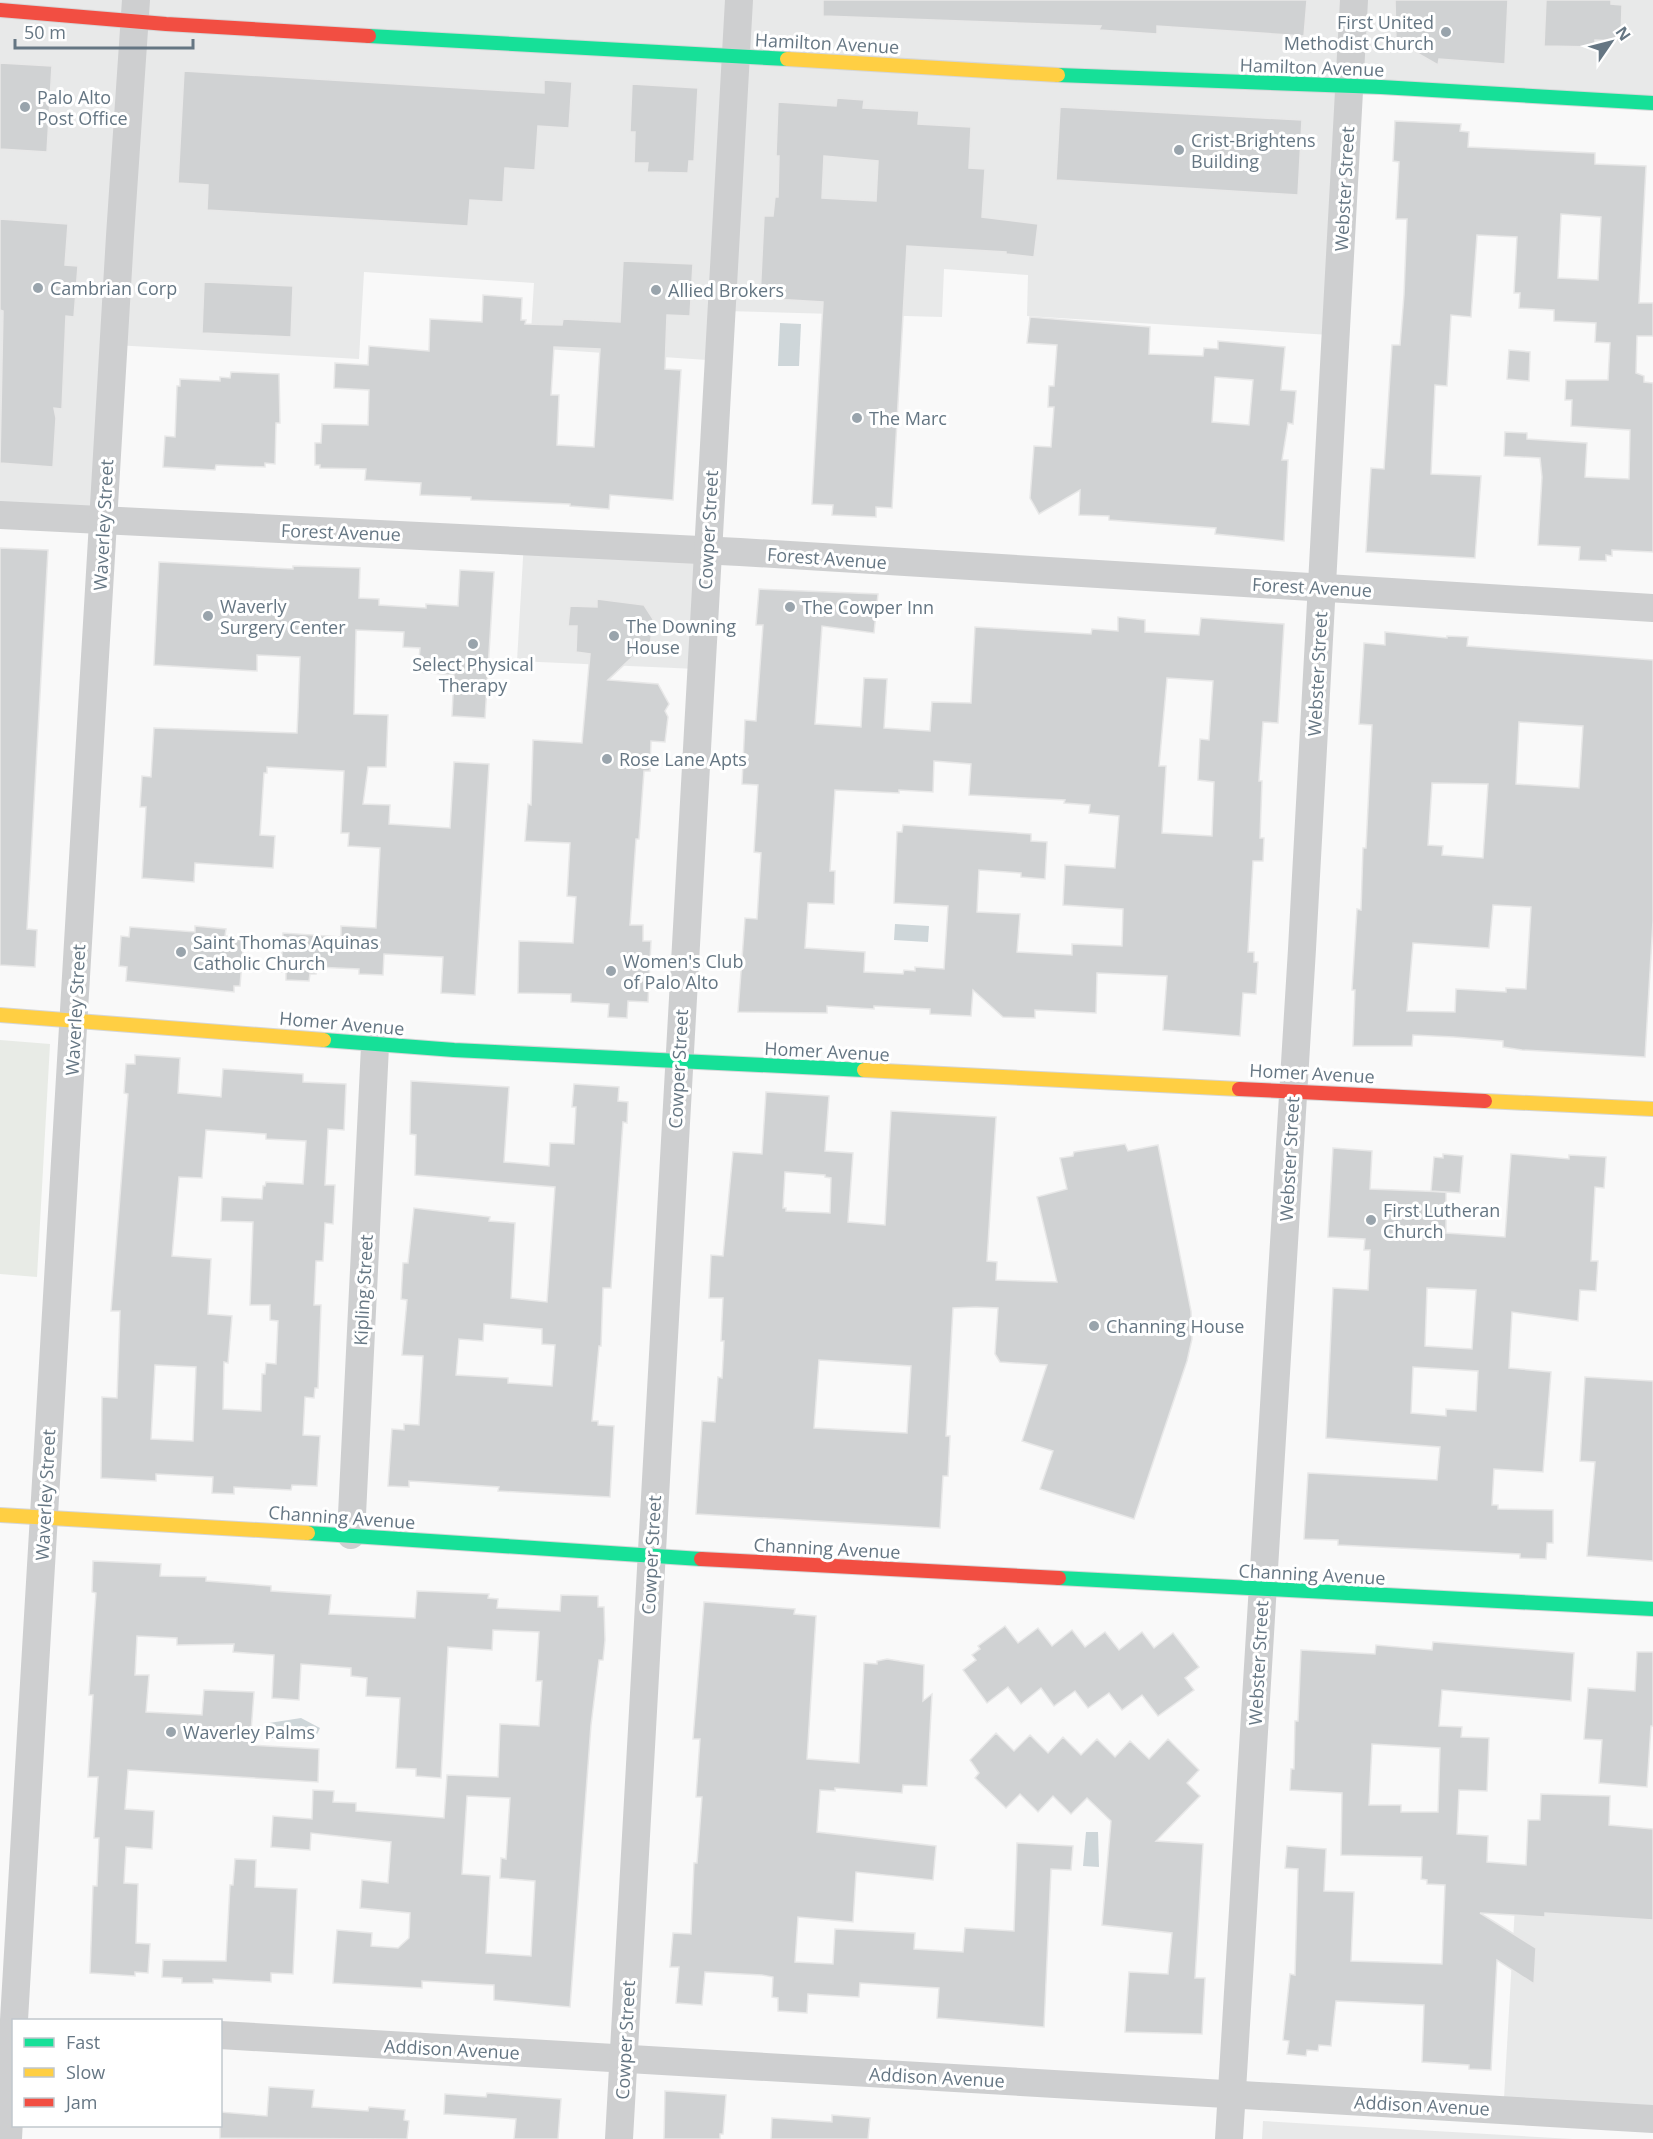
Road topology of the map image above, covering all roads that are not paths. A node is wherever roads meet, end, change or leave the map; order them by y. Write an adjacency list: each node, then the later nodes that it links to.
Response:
1 (739, 0): 5 (street, Cowper Street)
2 (1354, 0): 6 (street, Webster Street)
3 (0, 10): 4 (street, Hamilton Avenue)
4 (136, 10): 5 (street, Hamilton Avenue); 9 (street, Waverley Street)
5 (736, 56): 6 (street, Hamilton Avenue); 10 (street, Cowper Street)
6 (1350, 86): 7 (street, Hamilton Avenue); 11 (street, Webster Street)
7 (1653, 103)
8 (0, 515): 9 (street, Forest Avenue)
9 (103, 522): 10 (street, Forest Avenue); 14 (street, Waverley Street)
10 (707, 550): 11 (street, Forest Avenue); 16 (street, Cowper Street)
11 (1322, 587): 12 (street, Forest Avenue); 17 (street, Webster Street)
12 (1653, 608)
13 (0, 1015): 14 (street, Homer Avenue)
14 (75, 1019): 15 (street, Homer Avenue); 20 (street, Waverley Street)
15 (375, 1046): 16 (street, Homer Avenue); 21 (street, Kipling Street)
16 (679, 1063): 17 (street, Homer Avenue); 22 (street, Cowper Street)
17 (1293, 1090): 18 (street, Homer Avenue); 23 (street, Webster Street)
18 (1653, 1109)
19 (0, 1515): 20 (street, Channing Avenue)
20 (44, 1517): 21 (street, Channing Avenue); 25 (street, Waverley Street)
21 (351, 1535): 22 (street, Channing Avenue)
22 (651, 1556): 23 (street, Channing Avenue); 27 (street, Cowper Street)
23 (1263, 1590): 24 (street, Channing Avenue); 29 (street, Webster Street)
24 (1653, 1609)
25 (14, 2019)
26 (222, 2035): 27 (street, Addison Avenue)
27 (624, 2059): 29 (street, Addison Avenue); 32 (street, Cowper Street)
28 (12, 2061): 31 (street, Waverley Street)
29 (1232, 2095): 30 (street, Addison Avenue); 33 (street, Webster Street)
30 (1653, 2118)
31 (8, 2139)
32 (619, 2139)
33 (1229, 2139)

